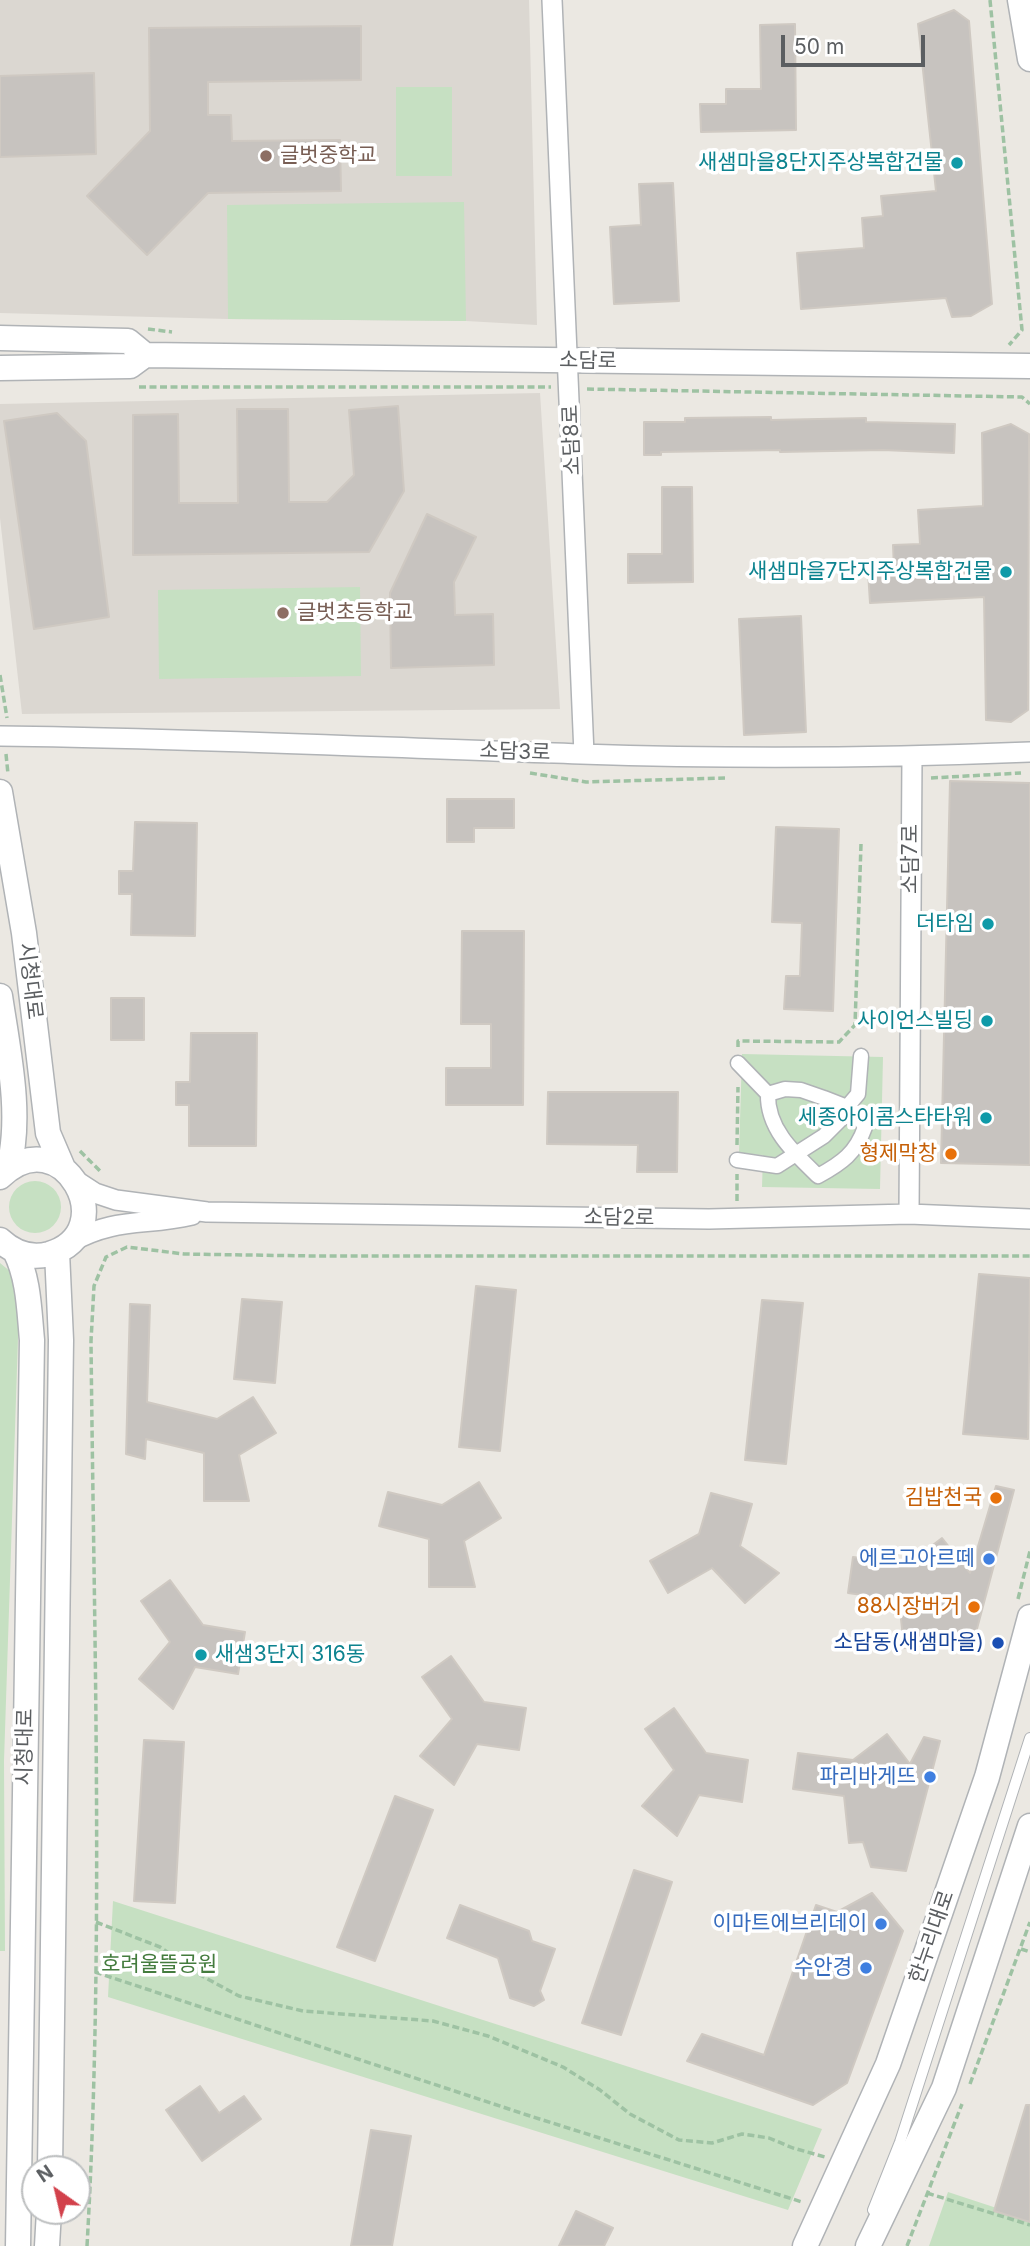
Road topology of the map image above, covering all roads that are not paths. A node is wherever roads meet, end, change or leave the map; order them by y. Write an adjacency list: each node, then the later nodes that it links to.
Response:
1 (552, 0): 6 (street, 소담8로)
2 (1020, 0): 3 (street)
3 (1030, 59)
4 (0, 338): 5 (street, 소담로)
5 (145, 355): 6 (street, 소담로); 8 (street, 소담로)
6 (568, 361): 7 (street, 소담로); 11 (street, 소담8로)
7 (1030, 366)
8 (0, 368)
9 (6, 735): 11 (street, 소담3로)
10 (1030, 752): 12 (street, 소담3로)
11 (584, 754): 12 (street, 소담3로)
12 (912, 756): 24 (street, 소담7로)
13 (5, 786): 22 (street, 시청대로)
14 (0, 996): 21 (street, 시청대로)
15 (861, 1056): 18 (street)
16 (738, 1063): 17 (street)
17 (768, 1094): 18 (street); 19 (street)
18 (847, 1107): 19 (street); 19 (street)
19 (797, 1155): 20 (street)
20 (737, 1160)
21 (4, 1173): 22 (street)
22 (69, 1174): 23 (street); 27 (street, 시청대로)
23 (207, 1212): 24 (street, 소담2로); 27 (street)
24 (909, 1214): 25 (street, 소담2로)
25 (1030, 1219)
26 (8, 1245): 27 (street); 33 (street, 시청대로)
27 (64, 1247): 31 (street, 시청대로)
28 (1030, 1617): 35 (street, 한누리대로)
29 (1030, 1738): 36 (lane)
30 (1030, 1826): 37 (street)
31 (50, 2155)
32 (48, 2225): 34 (street)
33 (19, 2246)
34 (47, 2246)
35 (805, 2246)
36 (858, 2246)
37 (868, 2246)

